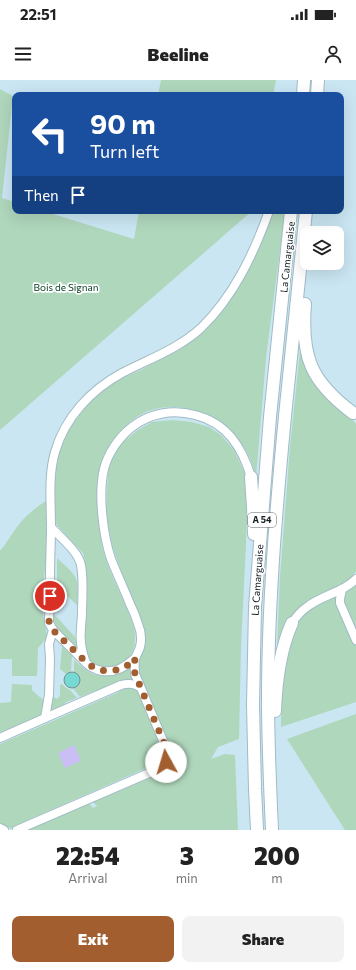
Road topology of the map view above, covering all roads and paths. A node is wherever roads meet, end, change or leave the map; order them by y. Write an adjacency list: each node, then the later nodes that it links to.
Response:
1 (318, 80): 2 (highway)
2 (317, 92)
3 (268, 214): 11 (lane)
4 (291, 214): 14 (highway, La Camarguaise / A 54)
5 (306, 214): 27 (highway, La Camarguaise / A 54)
6 (312, 214): 7 (highway)
7 (311, 226)
8 (307, 270): 9 (highway)
9 (355, 415)
10 (251, 477): 14 (highway); 18 (lane)
11 (51, 527): 16 (lane); 19 (lane)
12 (356, 579): 13 (lane)
13 (342, 589): 15 (lane); 17 (lane)
14 (255, 607): 26 (highway, La Camarguaise / A 54)
15 (292, 623): 27 (highway)
16 (53, 630): 19 (lane); 21 (lane)
17 (356, 640)
18 (135, 658): 19 (lane); 20 (lane)
19 (86, 662)
20 (140, 687): 21 (lane); 25 (lane)
21 (46, 718): 22 (lane)
22 (0, 738)
23 (0, 828): 24 (lane)
24 (4, 830)
25 (17, 830)
26 (257, 830)
27 (273, 830)

